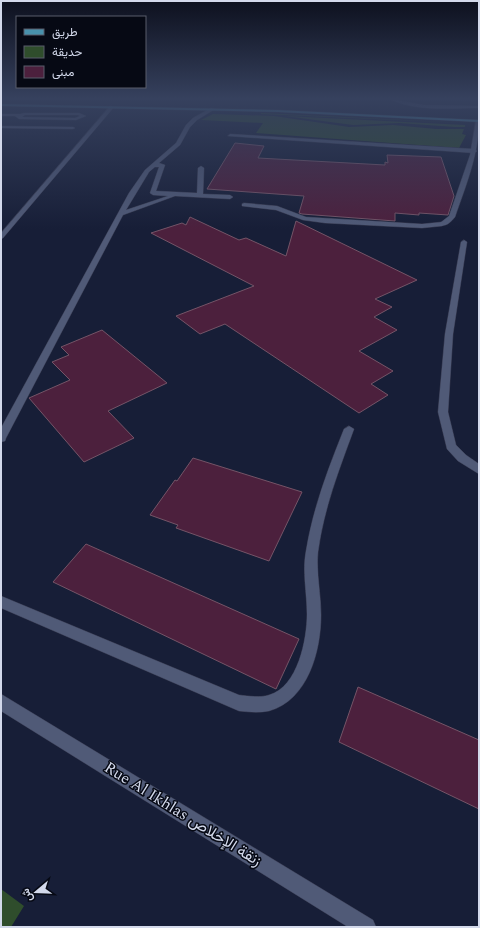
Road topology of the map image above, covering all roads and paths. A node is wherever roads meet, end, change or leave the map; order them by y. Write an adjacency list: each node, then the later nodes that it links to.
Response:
1 (82, 142): 13 (street)
2 (179, 142): 6 (street)
3 (341, 142): 5 (street)
4 (475, 142): 5 (street)
5 (474, 151): 11 (street)
6 (154, 165): 8 (street); 12 (street)
7 (200, 168): 9 (street)
8 (176, 194): 9 (street); 12 (street)
9 (200, 196): 10 (street)
10 (230, 197)
11 (244, 204)
12 (121, 214): 16 (street)
13 (1, 237)
14 (464, 242): 17 (street)
15 (350, 429): 18 (street)
16 (1, 438)
17 (479, 470)
18 (1, 602)
19 (1, 702): 20 (street, Rue Al Ikhlas زنقة الإخلاص)
20 (366, 927)

